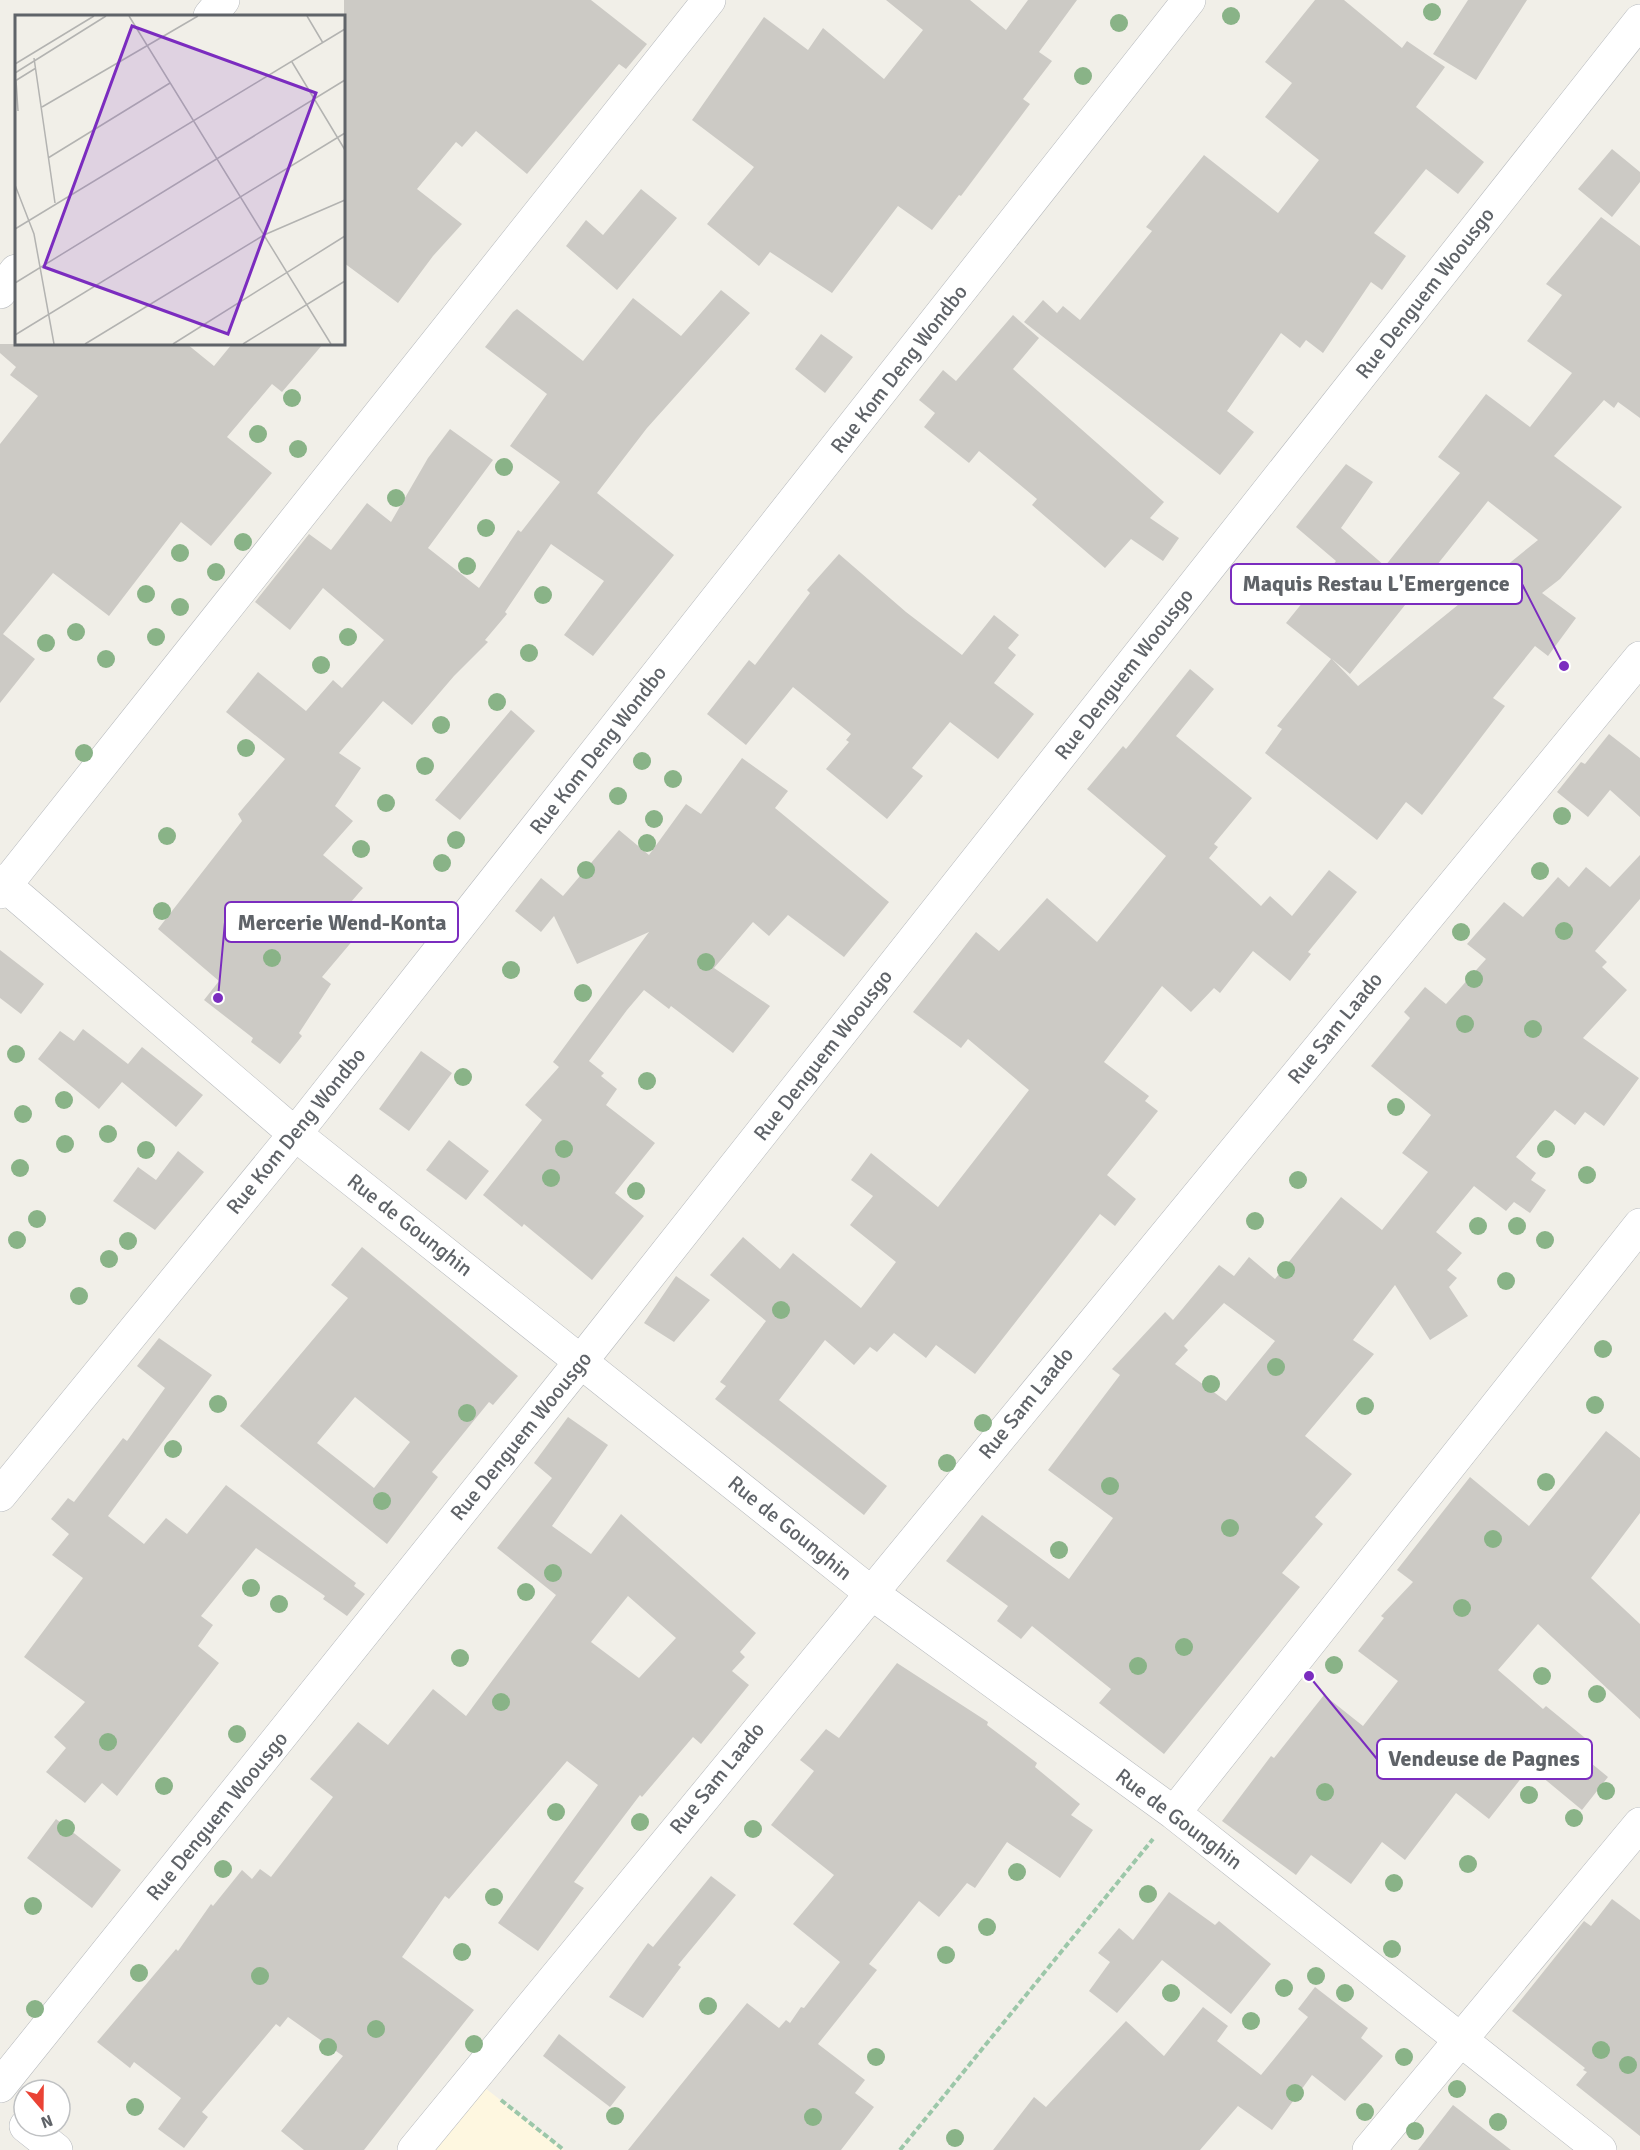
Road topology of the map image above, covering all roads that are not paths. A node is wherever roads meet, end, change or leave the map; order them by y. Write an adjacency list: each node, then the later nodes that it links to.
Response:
1 (223, 0): 4 (street)
2 (710, 0): 9 (street)
3 (1189, 0): 10 (street, Rue Kom Deng Wondbo)
4 (211, 15)
5 (1640, 21): 12 (street, Rue Denguem Woousgo)
6 (15, 272): 7 (street)
7 (0, 292)
8 (1640, 658): 14 (street, Rue Sam Laado)
9 (2, 886): 10 (street, Rue de Gounghin)
10 (295, 1134): 12 (street, Rue de Gounghin); 13 (street, Rue Kom Deng Wondbo)
11 (1640, 1226): 15 (street)
12 (582, 1360): 14 (street, Rue de Gounghin); 18 (street, Rue Denguem Woousgo)
13 (0, 1495)
14 (870, 1592): 15 (street, Rue de Gounghin); 23 (street, Rue Sam Laado)
15 (1174, 1813): 17 (street, Rue de Gounghin)
16 (1640, 1824): 17 (street)
17 (1461, 2039): 24 (street); 25 (street, Rue de Gounghin)
18 (0, 2086)
19 (0, 2105): 20 (street)
20 (12, 2115)
21 (41, 2138): 22 (street)
22 (56, 2150)
23 (414, 2150)
24 (1370, 2150)
25 (1600, 2150)

